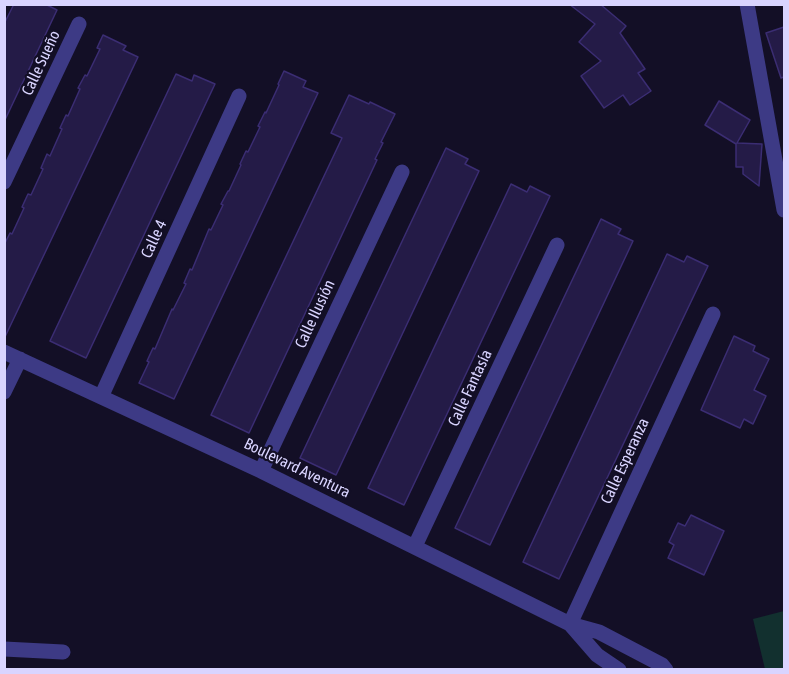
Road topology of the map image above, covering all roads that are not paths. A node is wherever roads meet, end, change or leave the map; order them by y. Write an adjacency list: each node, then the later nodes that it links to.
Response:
1 (747, 4): 6 (street)
2 (79, 24): 5 (street, Calle Sueño)
3 (239, 96): 12 (street, Calle 4)
4 (402, 172): 13 (street, Calle Ilusión)
5 (4, 182)
6 (784, 210)
7 (557, 245): 14 (street, Calle Fantasía)
8 (713, 314): 15 (street, Calle Esperanza)
9 (4, 352): 10 (street, Boulevard Aventura)
10 (20, 359): 11 (street); 12 (street, Boulevard Aventura)
11 (4, 392)
12 (101, 397): 13 (street, Boulevard Aventura)
13 (261, 471): 14 (street, Boulevard Aventura)
14 (415, 546): 15 (street, Boulevard Aventura)
15 (570, 624): 18 (street, Boulevard Aventura); 19 (street, Boulevard Aventura)
16 (4, 649): 17 (street)
17 (63, 652)
18 (664, 667): 20 (street, Boulevard Aventura)
19 (619, 669)
20 (680, 669)

